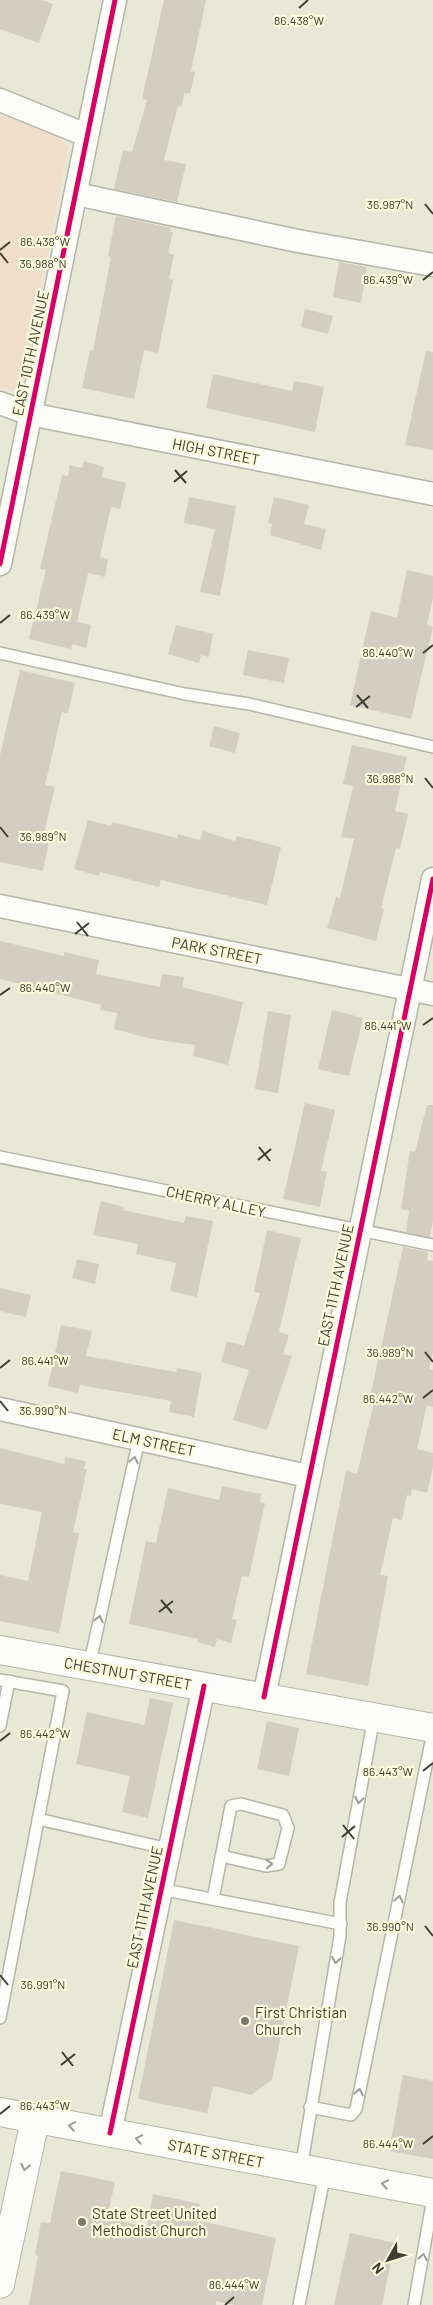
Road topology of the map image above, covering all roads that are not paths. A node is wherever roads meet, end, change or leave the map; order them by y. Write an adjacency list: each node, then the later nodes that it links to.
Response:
1 (115, 0): 3 (street, EAST 10TH AVENUE)
2 (0, 100): 3 (street)
3 (86, 135): 4 (street, EAST 10TH AVENUE)
4 (76, 194): 5 (street); 7 (street, EAST 10TH AVENUE)
5 (433, 265)
6 (0, 404): 7 (street, HIGH STREET)
7 (30, 414): 8 (street, HIGH STREET); 9 (street, EAST 10TH AVENUE)
8 (433, 494)
9 (0, 564)
10 (0, 653): 11 (lane)
11 (433, 747)
12 (433, 879): 14 (street, EAST 11TH AVENUE)
13 (0, 906): 14 (street, PARK STREET)
14 (410, 989): 15 (street, PARK STREET); 17 (street, EAST 11TH AVENUE)
15 (433, 994)
16 (0, 1157): 17 (lane, CHERRY ALLEY)
17 (360, 1230): 18 (lane, CHERRY ALLEY); 21 (street, EAST 11TH AVENUE)
18 (433, 1245)
19 (0, 1409): 20 (street, ELM STREET)
20 (139, 1439): 21 (street, ELM STREET); 23 (lane, one-way to 20)
21 (308, 1476): 26 (street, EAST 11TH AVENUE)
22 (0, 1650): 23 (street, CHESTNUT STREET)
23 (89, 1667): 25 (street, CHESTNUT STREET)
24 (4, 1680): 28 (lane); 30 (lane)
25 (204, 1686): 26 (street, CHESTNUT STREET); 31 (street, EAST 11TH AVENUE)
26 (264, 1697): 27 (street, CHESTNUT STREET)
27 (374, 1717): 29 (street, CHESTNUT STREET); 35 (lane, one-way to 35)
28 (0, 1726)
29 (433, 1730): 37 (lane, one-way to 29)
30 (38, 1819): 31 (lane); 36 (lane)
31 (169, 1849): 33 (street, EAST 11TH AVENUE)
32 (221, 1856): 32 (lane, one-way to 32); 34 (lane)
33 (160, 1889): 34 (lane); 40 (street, EAST 11TH AVENUE)
34 (213, 1899): 35 (lane)
35 (341, 1924): 37 (lane, one-way to 37)
36 (0, 2018)
37 (310, 2106): 41 (lane)
38 (0, 2112): 39 (street, STATE STREET)
39 (35, 2120): 40 (street, STATE STREET, one-way to 39); 44 (street, one-way to 44)
40 (110, 2133): 41 (street, STATE STREET, one-way to 40)
41 (313, 2171): 42 (street, STATE STREET, one-way to 41); 45 (lane)
42 (433, 2193)
43 (433, 2198): 46 (lane, one-way to 43)
44 (0, 2284)
45 (299, 2305)
46 (414, 2305)

